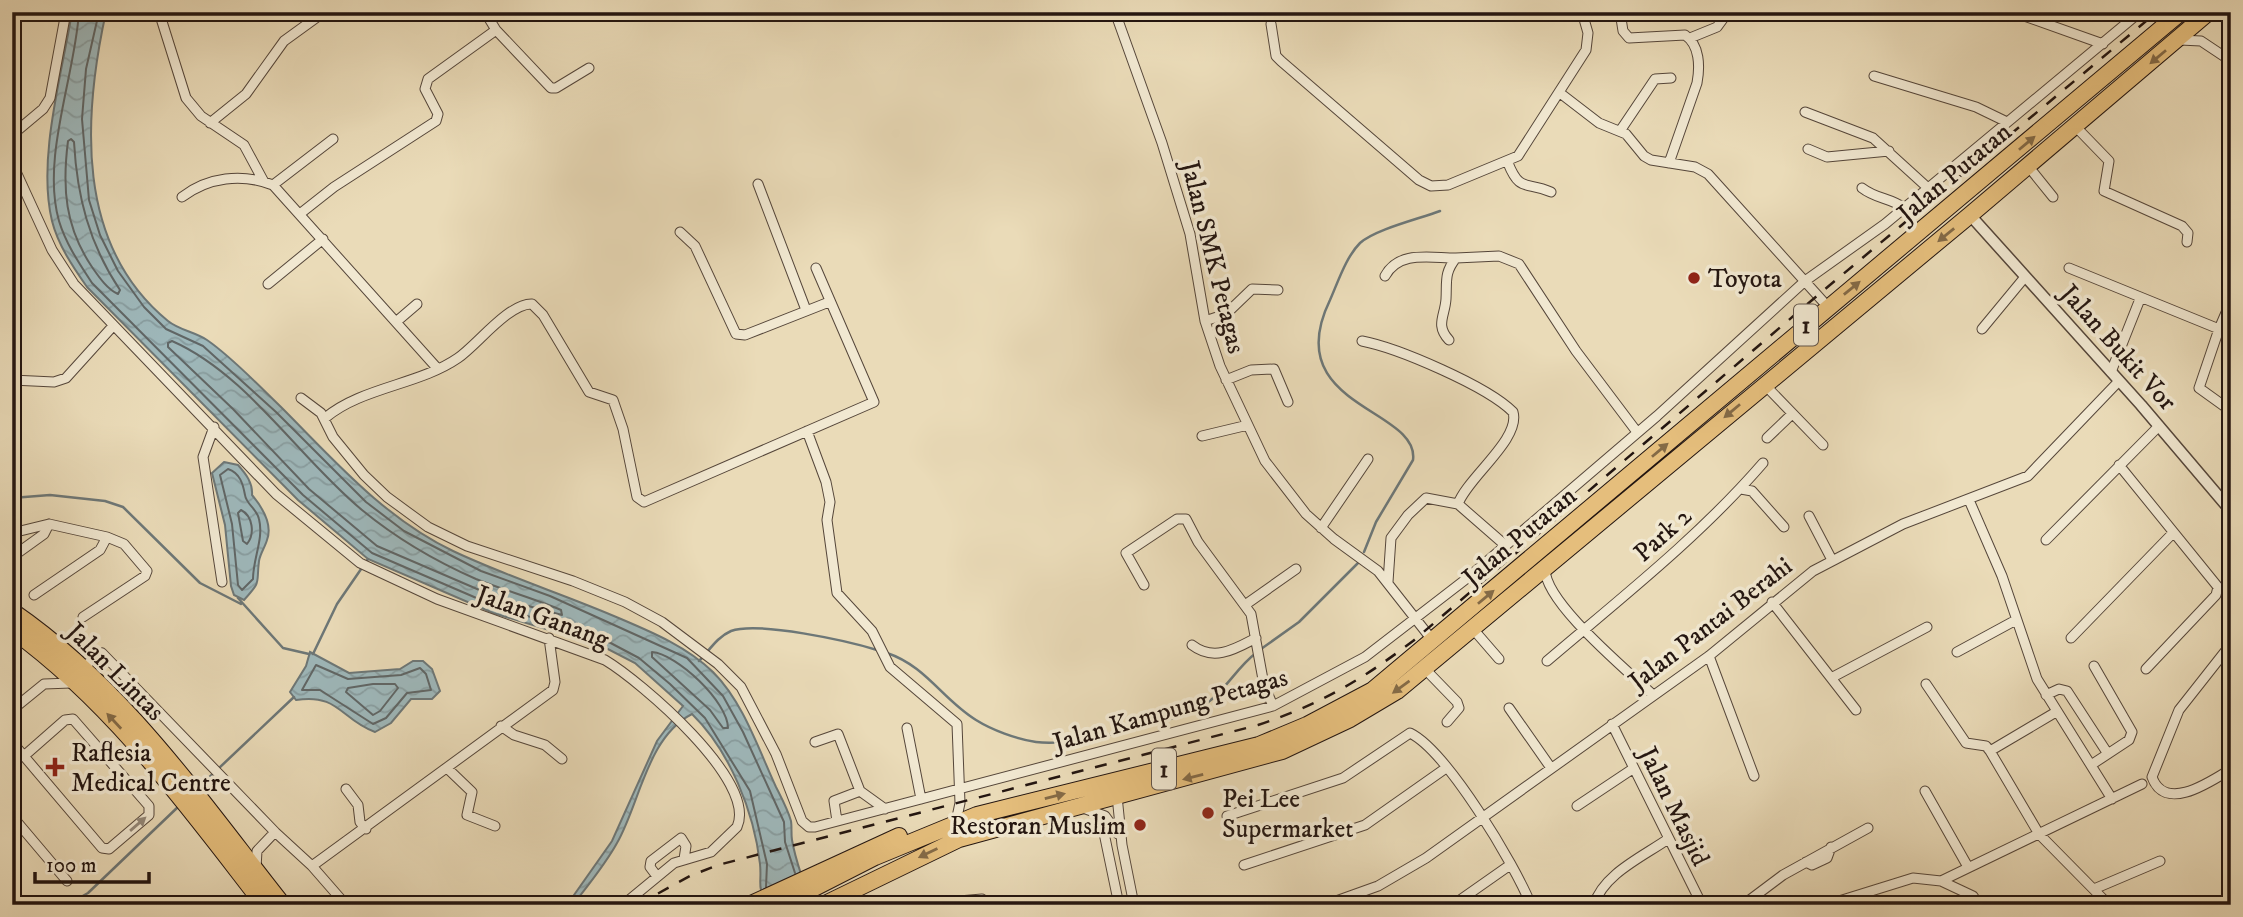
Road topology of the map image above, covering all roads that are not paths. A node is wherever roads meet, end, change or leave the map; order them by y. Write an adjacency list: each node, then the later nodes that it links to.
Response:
1 (66, 12): 29 (street)
2 (159, 12): 26 (street)
3 (324, 12): 26 (street)
4 (485, 12): 14 (street)
5 (1115, 12): 66 (street, Jalan SMK Petagas)
6 (1582, 12): 23 (street)
7 (1620, 12): 15 (street)
8 (1728, 12): 15 (street)
9 (2140, 12): 17 (street, Jalan Kampung Petagas)
10 (2181, 12): 42 (highway, Jalan Putatan / 1, one-way to 10)
11 (2019, 13): 17 (street)
12 (2207, 15): 16 (highway, Jalan Putatan / 1); 18 (street)
13 (1271, 24): 34 (street)
14 (496, 30): 20 (street); 47 (street)
15 (1690, 38): 35 (street)
16 (2178, 41): 18 (street); 27 (highway, Jalan Putatan / 1, one-way to 27)
17 (2103, 44): 25 (street, Jalan Kampung Petagas)
18 (2207, 44): 19 (street)
19 (2231, 61)
20 (589, 68)
21 (1874, 76): 25 (street)
22 (1671, 78): 28 (street)
23 (1560, 93): 28 (street); 34 (street)
24 (1805, 112): 32 (street)
25 (2007, 122): 40 (street, Jalan Kampung Petagas)
26 (210, 123): 37 (street)
27 (2075, 127): 36 (highway, Jalan Putatan / 1); 50 (street)
28 (1619, 131): 35 (street)
29 (12, 135)
30 (332, 139): 37 (street)
31 (1808, 149): 32 (street)
32 (1889, 151): 40 (street)
33 (12, 163): 67 (street, Jalan Ganang)
34 (1508, 163): 41 (street)
35 (1669, 163): 56 (street)
36 (2028, 166): 44 (street); 46 (highway, Jalan Putatan / 1)
37 (268, 184): 43 (street); 47 (street)
38 (758, 184): 64 (street)
39 (1862, 188): 45 (street)
40 (1928, 188): 45 (street, Jalan Kampung Petagas)
41 (1551, 192)
42 (1964, 196): 46 (highway); 63 (highway, Jalan Putatan / 1, one-way to 42)
43 (182, 197)
44 (2053, 197)
45 (1904, 208): 56 (street, Jalan Kampung Petagas)
46 (1973, 213): 55 (street, Jalan Bukit Vor); 73 (highway, Jalan Putatan / 1, one-way to 73)
47 (301, 214): 49 (street)
48 (680, 232): 64 (street)
49 (323, 239): 57 (street); 65 (street)
50 (2187, 243)
51 (1456, 258): 54 (street); 71 (street); 89 (street)
52 (816, 268): 61 (street)
53 (2069, 268): 59 (street)
54 (1384, 276)
55 (2025, 277): 68 (street); 75 (street, Jalan Bukit Vor)
56 (1805, 281): 63 (street); 89 (street, Jalan Kampung Petagas)
57 (268, 284)
58 (1278, 290): 66 (street)
59 (2140, 299): 69 (street); 75 (street)
60 (2231, 301): 69 (street)
61 (830, 302): 64 (street); 88 (street)
62 (417, 303): 65 (street)
63 (1828, 307): 70 (highway, Jalan Putatan / 1)
64 (806, 310)
65 (396, 321): 74 (street)
66 (1205, 321): 77 (street, Jalan SMK Petagas)
67 (113, 326): 76 (street); 87 (street, Jalan Ganang)
68 (1982, 329)
69 (2219, 330): 82 (street)
70 (1798, 332): 73 (highway); 132 (highway, Jalan Putatan / 1, one-way to 70)
71 (1449, 340)
72 (1362, 341): 98 (street)
73 (1810, 346): 79 (highway, Jalan Putatan / 1)
74 (437, 368): 84 (street); 88 (street)
75 (2111, 372): 78 (street, Jalan Bukit Vor)
76 (12, 380)
77 (1226, 380): 81 (street); 85 (street, Jalan SMK Petagas)
78 (2119, 381): 86 (street, Jalan Bukit Vor); 97 (street, Jalan Pantai Berahi)
79 (1764, 384): 83 (street); 112 (highway, Jalan Putatan / 1, one-way to 112)
80 (301, 398): 84 (street)
81 (1288, 402)
82 (2231, 411)
83 (1793, 414): 91 (street); 92 (street)
84 (324, 418): 189 (street, Jalan Kampung Petagas)
85 (1248, 425): 90 (street); 103 (street, Jalan SMK Petagas)
86 (2159, 426): 95 (street); 99 (street, Jalan Bukit Vor)
87 (214, 427): 113 (street); 129 (street, Jalan Ganang)
88 (807, 431): 174 (street)
89 (1637, 432): 108 (street, Jalan Kampung Petagas)
90 (1202, 436)
91 (1767, 439)
92 (1822, 445)
93 (1368, 459): 103 (street)
94 (1763, 463): 96 (street, Park 2)
95 (2119, 466): 105 (street); 107 (street)
96 (1741, 489): 102 (street); 126 (street, Park 2)
97 (1969, 500): 110 (street, Jalan Pantai Berahi); 124 (street)
98 (1458, 504): 108 (street); 114 (street)
99 (2231, 511)
100 (1809, 516): 110 (street)
101 (49, 524): 104 (street); 106 (street); 109 (street)
102 (1784, 527)
103 (1321, 528): 114 (street, Jalan SMK Petagas)
104 (12, 533)
105 (2173, 533): 131 (street); 143 (street)
106 (107, 537): 118 (street); 122 (street)
107 (2046, 540)
108 (1504, 545): 123 (street, Jalan Kampung Petagas)
109 (12, 557)
110 (1832, 559): 119 (street, Jalan Pantai Berahi)
111 (1296, 569): 120 (street)
112 (1545, 569): 115 (highway, Jalan Putatan / 1); 117 (street)
113 (222, 582)
114 (1388, 582): 123 (street, Jalan SMK Petagas)
115 (1530, 582): 117 (street); 127 (highway, Jalan Putatan / 1)
116 (1143, 585): 120 (street)
117 (1549, 589): 126 (street)
118 (34, 595)
119 (1772, 602): 136 (street, Jalan Pantai Berahi); 144 (street)
120 (1245, 605): 130 (street)
121 (12, 611): 141 (highway, Jalan Lintas)
122 (83, 617)
123 (1416, 617): 132 (street, Jalan SMK Petagas); 150 (street, Jalan Kampung Petagas)
124 (2016, 620): 135 (street); 149 (street)
125 (1927, 627): 144 (street)
126 (1583, 628): 139 (street, Park 2); 148 (street)
127 (1474, 629): 138 (street); 142 (highway, Jalan Putatan / 1)
128 (12, 630): 137 (highway, Jalan Lintas)
129 (549, 638): 157 (street); 201 (street, Jalan Ganang)
130 (1256, 638): 134 (street); 150 (street)
131 (2071, 638)
132 (1433, 641): 185 (highway, Jalan Putatan / 1, one-way to 132)
133 (2231, 643): 170 (street)
134 (1192, 645)
135 (1957, 652)
136 (1710, 656): 148 (street, Jalan Pantai Berahi); 171 (street)
137 (46, 657): 145 (street); 146 (highway, Jalan Lintas)
138 (1499, 659)
139 (1547, 662)
140 (2094, 666): 162 (street)
141 (83, 667): 180 (highway, Jalan Lintas); 193 (street)
142 (1425, 668): 155 (street); 177 (highway, Jalan Putatan / 1, one-way to 177)
143 (2146, 669)
144 (1831, 678): 153 (street)
145 (44, 684): 146 (street); 152 (street)
146 (77, 684): 180 (highway, Jalan Lintas, one-way to 146)
147 (1926, 684): 161 (street)
148 (1653, 695): 156 (street, Jalan Pantai Berahi)
149 (2046, 695): 154 (street); 162 (street)
150 (1273, 706): 174 (street, Jalan Kampung Petagas)
151 (1509, 708): 168 (street)
152 (12, 709)
153 (1856, 710)
154 (2056, 712): 161 (street); 165 (street)
155 (1447, 722)
156 (1612, 724): 168 (street, Jalan Pantai Berahi); 169 (street, Jalan Masjid)
157 (501, 726): 164 (street); 166 (street)
158 (907, 728): 178 (street)
159 (12, 742): 163 (street)
160 (815, 743): 175 (street)
161 (1990, 751): 195 (street)
162 (2108, 754): 165 (street)
163 (24, 756): 163 (street, one-way to 163)
164 (562, 758)
165 (2091, 765): 179 (street)
166 (447, 768): 190 (street); 192 (street)
167 (1446, 768): 187 (street); 188 (street); 204 (street)
168 (1551, 768): 188 (street, Jalan Pantai Berahi)
169 (1634, 768): 181 (street); 196 (street, Jalan Masjid)
170 (2231, 769)
171 (1754, 776)
172 (2142, 784): 179 (street)
173 (346, 789): 192 (street)
174 (957, 789): 178 (street, Jalan Kampung Petagas); 184 (street)
175 (860, 791): 183 (street); 189 (street)
176 (1924, 791): 206 (street)
177 (1117, 796): 182 (highway, Jalan Putatan / 1); 198 (street)
178 (921, 799): 183 (street, Jalan Kampung Petagas)
179 (2112, 799): 195 (street)
180 (193, 804): 197 (highway, Jalan Lintas); 214 (highway, Jalan Lintas)
181 (1577, 806)
182 (1078, 807): 198 (street); 222 (highway, Jalan Putatan / 1, one-way to 222)
183 (885, 809): 189 (street, Jalan Kampung Petagas)
184 (958, 810): 185 (highway); 200 (highway)
185 (992, 812): 200 (highway, Jalan Putatan / 1)
186 (12, 816): 209 (street)
187 (1227, 816)
188 (1483, 816): 203 (street); 217 (street, Jalan Pantai Berahi)
189 (837, 821)
190 (495, 826)
191 (1868, 828): 229 (street)
192 (366, 829): 205 (street)
193 (275, 832): 199 (street); 205 (street)
194 (1104, 833): 224 (street)
195 (2039, 834): 206 (street); 211 (street)
196 (1668, 839): 227 (street); 228 (street, Jalan Masjid)
197 (236, 845): 199 (street); 207 (highway, Jalan Lintas)
198 (1122, 845): 216 (street)
199 (260, 847): 207 (street)
200 (874, 852): 215 (highway); 221 (highway, Jalan Putatan / 1)
201 (684, 859): 208 (street, Jalan Ganang); 208 (street)
202 (2160, 862): 211 (street)
203 (1510, 864): 225 (street); 226 (street)
204 (1244, 865)
205 (312, 866): 219 (street)
206 (1968, 867): 210 (street)
207 (256, 870): 218 (highway, Jalan Lintas)
208 (656, 875): 220 (street, Jalan Ganang)
209 (67, 881)
210 (1941, 881): 213 (street); 230 (street)
211 (2094, 889): 231 (street)
212 (982, 899): 223 (street)
213 (1839, 901)
214 (255, 902)
215 (752, 903)
216 (1134, 904)
217 (1330, 904)
218 (283, 905)
219 (346, 905)
220 (623, 905)
221 (781, 905)
222 (823, 905)
223 (913, 905)
224 (1119, 905)
225 (1452, 905)
226 (1531, 905)
227 (1594, 905)
228 (1702, 905)
229 (1743, 905)
230 (1979, 905)
231 (2109, 905)

